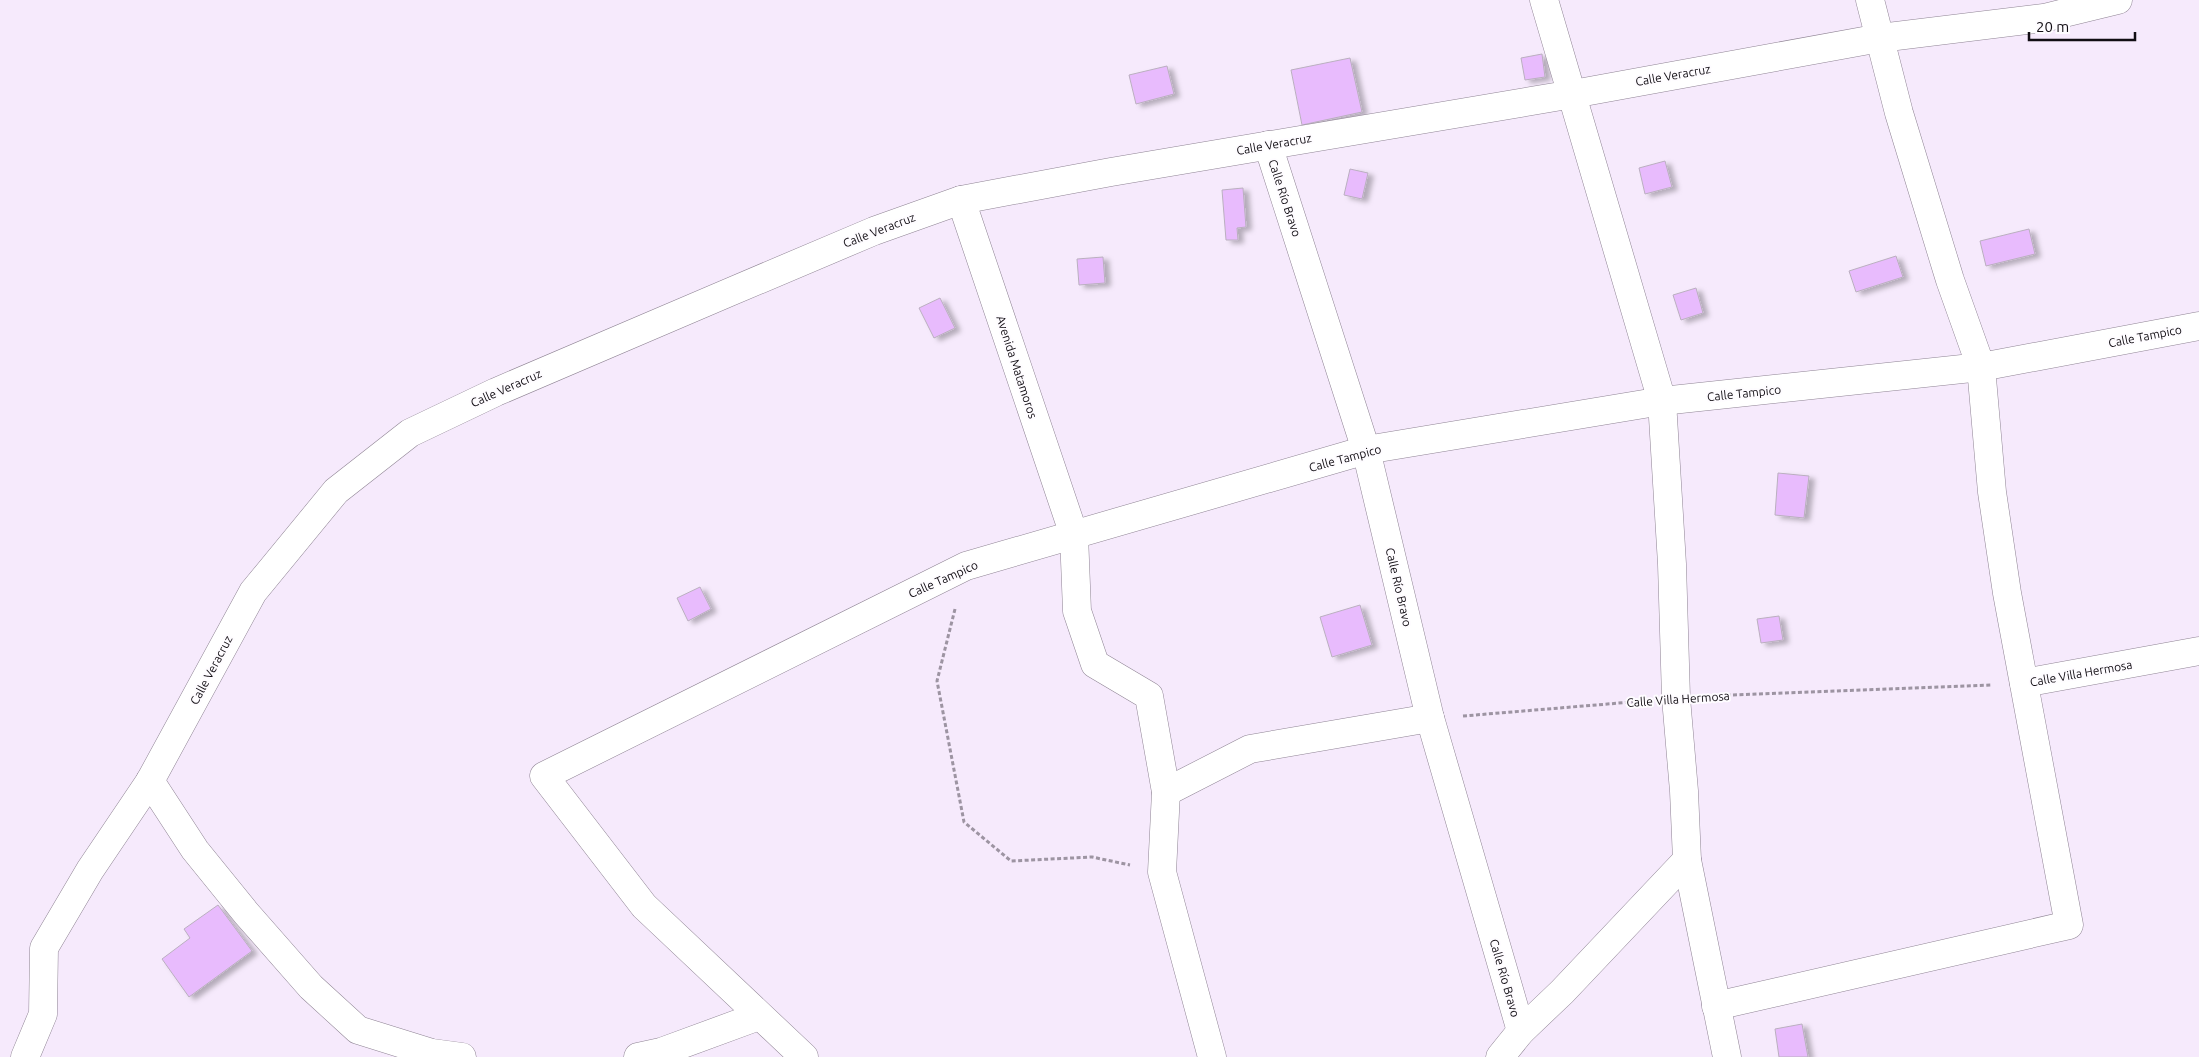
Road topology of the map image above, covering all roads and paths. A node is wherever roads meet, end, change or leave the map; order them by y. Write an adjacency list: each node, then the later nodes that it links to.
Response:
1 (1544, 0): 5 (street)
2 (1870, 0): 4 (street)
3 (2118, 0): 4 (street, Calle Veracruz)
4 (1880, 38): 5 (street, Calle Veracruz); 9 (street)
5 (1573, 94): 6 (street, Calle Veracruz); 10 (street)
6 (1268, 145): 7 (street, Calle Veracruz); 11 (street, Calle Río Bravo)
7 (961, 200): 12 (street, Avenida Matamoros); 18 (street, Calle Veracruz)
8 (2199, 326): 9 (street, Calle Tampico)
9 (1981, 367): 10 (street, Calle Tampico); 15 (street)
10 (1662, 402): 11 (street, Calle Tampico); 16 (street)
11 (1366, 450): 12 (street, Calle Tampico); 17 (street, Calle Río Bravo)
12 (1074, 535): 13 (street, Calle Tampico); 19 (street, Avenida Matamoros)
13 (966, 566): 21 (path); 23 (street, Calle Tampico)
14 (2199, 651): 15 (street, Calle Villa Hermosa)
15 (2024, 683): 16 (path, Calle Villa Hermosa); 22 (street)
16 (1676, 698): 17 (path, Calle Villa Hermosa); 20 (street)
17 (1430, 718): 19 (street); 24 (street, Calle Río Bravo)
18 (150, 781): 25 (street, Calle Veracruz); 26 (street)
19 (1166, 792): 21 (street, Avenida Matamoros)
20 (1687, 860): 22 (street); 24 (street)
21 (1162, 872): 29 (street, Avenida Matamoros)
22 (1716, 1006): 31 (street)
23 (759, 1016): 27 (street); 28 (street)
24 (1521, 1032): 30 (street)
25 (25, 1057)
26 (462, 1057)
27 (638, 1057)
28 (804, 1057)
29 (1212, 1057)
30 (1500, 1057)
31 (1727, 1057)

